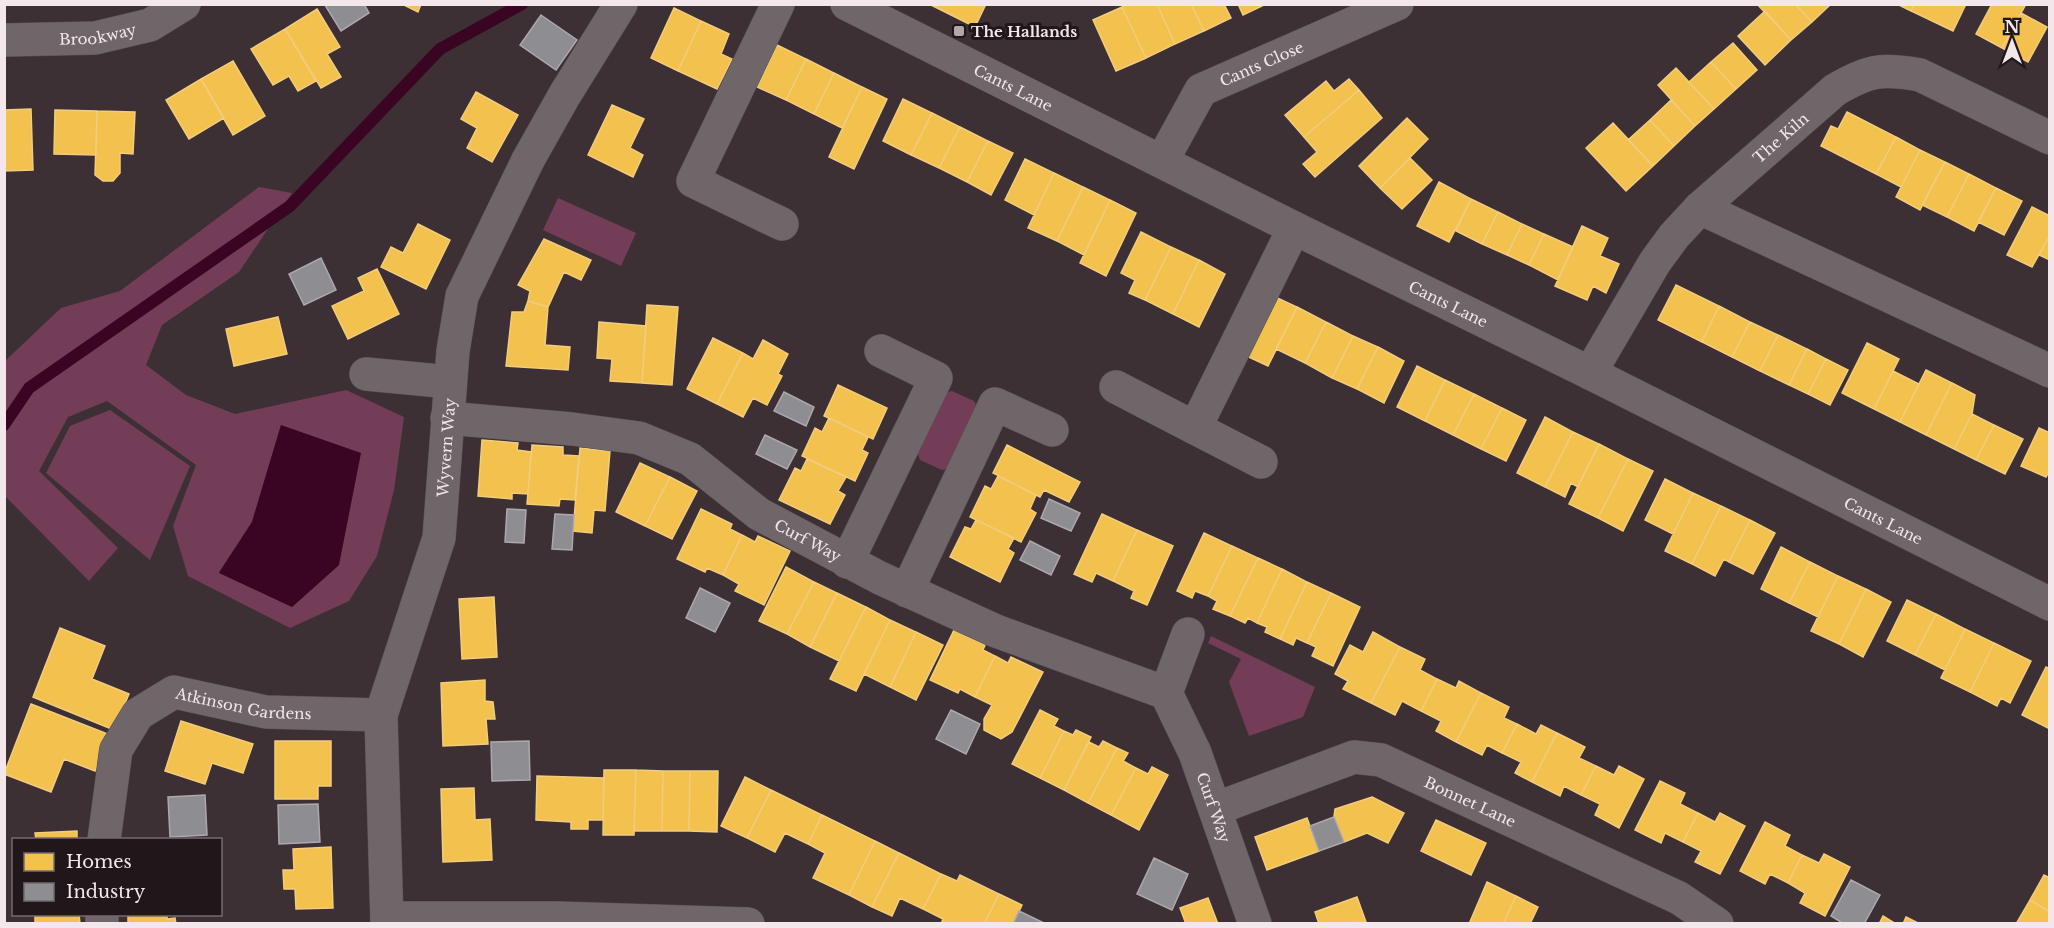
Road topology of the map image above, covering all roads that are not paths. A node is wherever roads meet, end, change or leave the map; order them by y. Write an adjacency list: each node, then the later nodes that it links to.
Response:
1 (184, 4): 6 (street, Brookway)
2 (621, 4): 16 (street, Wyvern Way)
3 (778, 4): 10 (street)
4 (847, 4): 8 (street, Cants Lane)
5 (1397, 4): 8 (street, Cants Close)
6 (4, 40)
7 (2049, 138): 9 (street, The Kiln)
8 (1162, 161): 11 (street, Cants Lane)
9 (1700, 208): 13 (street); 14 (street, The Kiln)
10 (782, 224)
11 (1294, 228): 14 (street, Cants Lane); 19 (street)
12 (881, 351): 22 (street)
13 (2049, 371)
14 (1590, 373): 24 (street, Cants Lane)
15 (366, 374): 16 (street)
16 (450, 382): 18 (street, Wyvern Way)
17 (1116, 387): 19 (street)
18 (447, 418): 22 (street, Curf Way); 27 (street, Wyvern Way)
19 (1195, 428): 21 (street)
20 (1052, 430): 23 (street)
21 (1261, 462)
22 (847, 562): 23 (street, Curf Way)
23 (907, 591): 26 (street, Curf Way)
24 (2049, 604)
25 (1188, 634): 26 (street)
26 (1166, 693): 28 (street, Curf Way)
27 (381, 715): 29 (street, Atkinson Gardens); 30 (street, Wyvern Way)
28 (1215, 809): 33 (street, Curf Way); 34 (street, Bonnet Lane)
29 (105, 838)
30 (387, 921): 31 (street)
31 (656, 922): 32 (street)
32 (748, 924)
33 (1256, 924)
34 (1717, 924)

